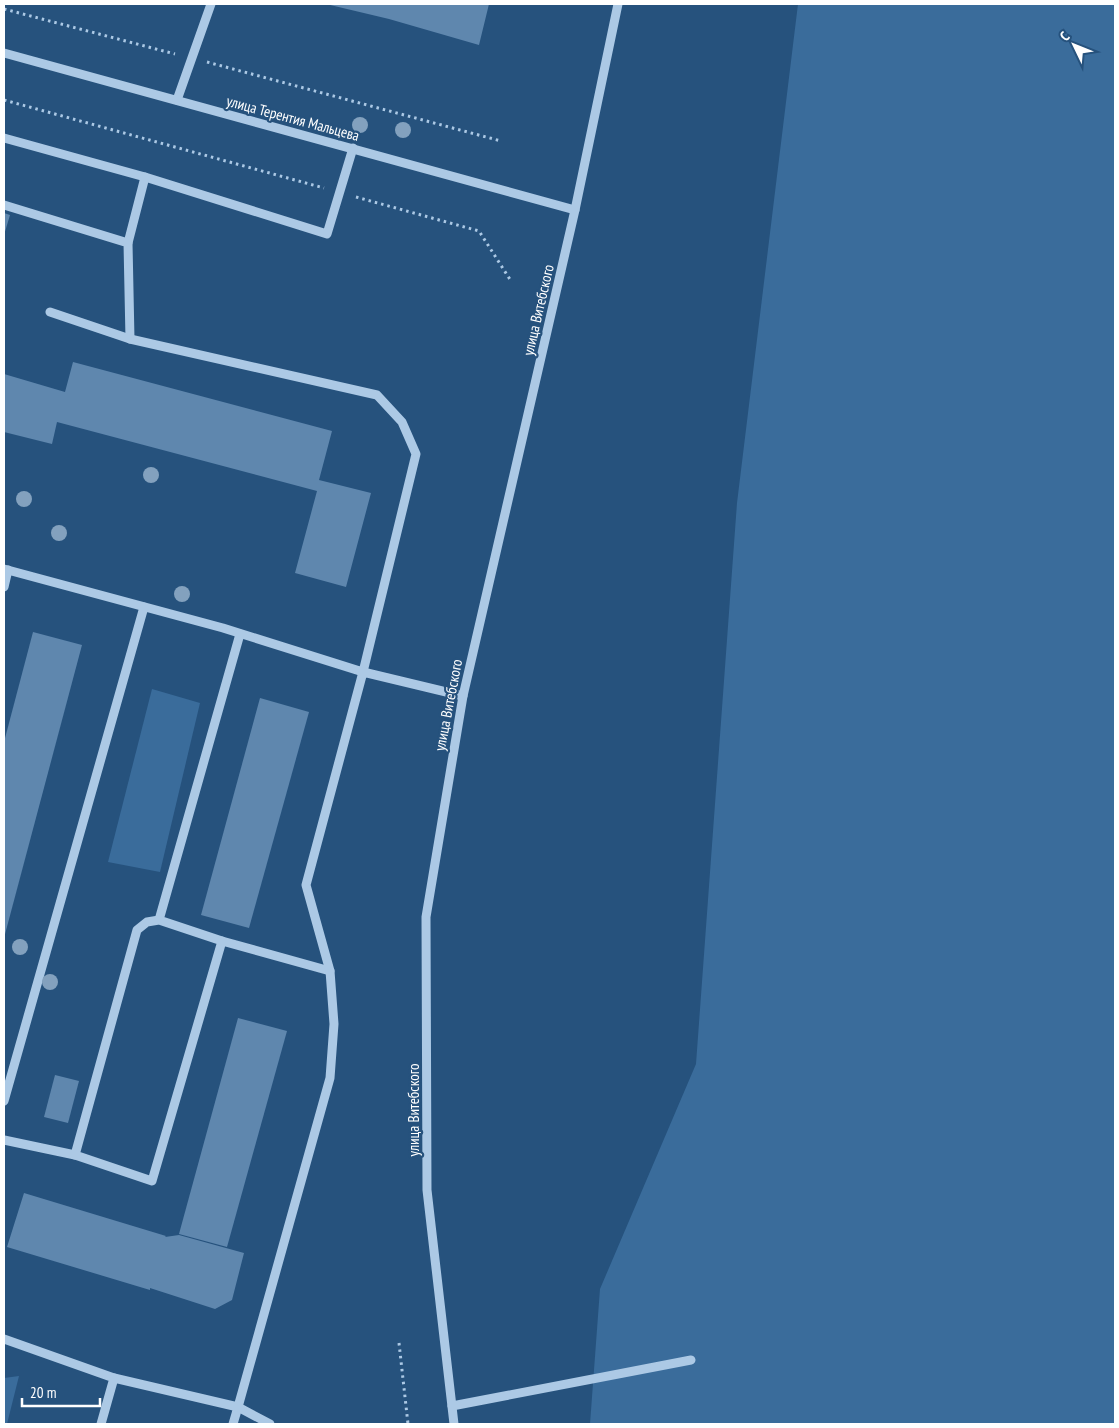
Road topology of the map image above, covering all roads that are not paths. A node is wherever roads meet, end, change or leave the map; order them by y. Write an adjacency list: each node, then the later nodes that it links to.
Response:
1 (211, 4): 4 (street)
2 (618, 4): 9 (street, улица Витебского)
3 (4, 53): 4 (street, улица Терентия Мальцева)
4 (177, 100): 6 (street, улица Терентия Мальцева)
5 (4, 138): 7 (street)
6 (353, 148): 7 (street); 9 (street, улица Терентия Мальцева)
7 (145, 177): 10 (street)
8 (4, 206): 10 (street)
9 (575, 210): 18 (street, улица Витебского)
10 (128, 244): 12 (street)
11 (50, 312): 12 (street)
12 (130, 339): 17 (street)
13 (6, 569): 14 (street); 15 (street)
14 (4, 587)
15 (144, 607): 16 (street); 22 (street)
16 (240, 634): 17 (street); 19 (street)
17 (363, 672): 18 (street); 21 (street)
18 (463, 696): 28 (street, улица Витебского)
19 (159, 920): 20 (street); 24 (street)
20 (222, 941): 21 (street); 24 (street)
21 (330, 971): 29 (street)
22 (4, 1101)
23 (4, 1140): 24 (street)
24 (76, 1155)
25 (4, 1339): 27 (street)
26 (691, 1360): 28 (street)
27 (114, 1378): 29 (street); 30 (street)
28 (452, 1406): 33 (street, улица Витебского)
29 (238, 1407): 31 (street); 32 (street)
30 (101, 1424)
31 (233, 1424)
32 (270, 1424)
33 (454, 1424)

